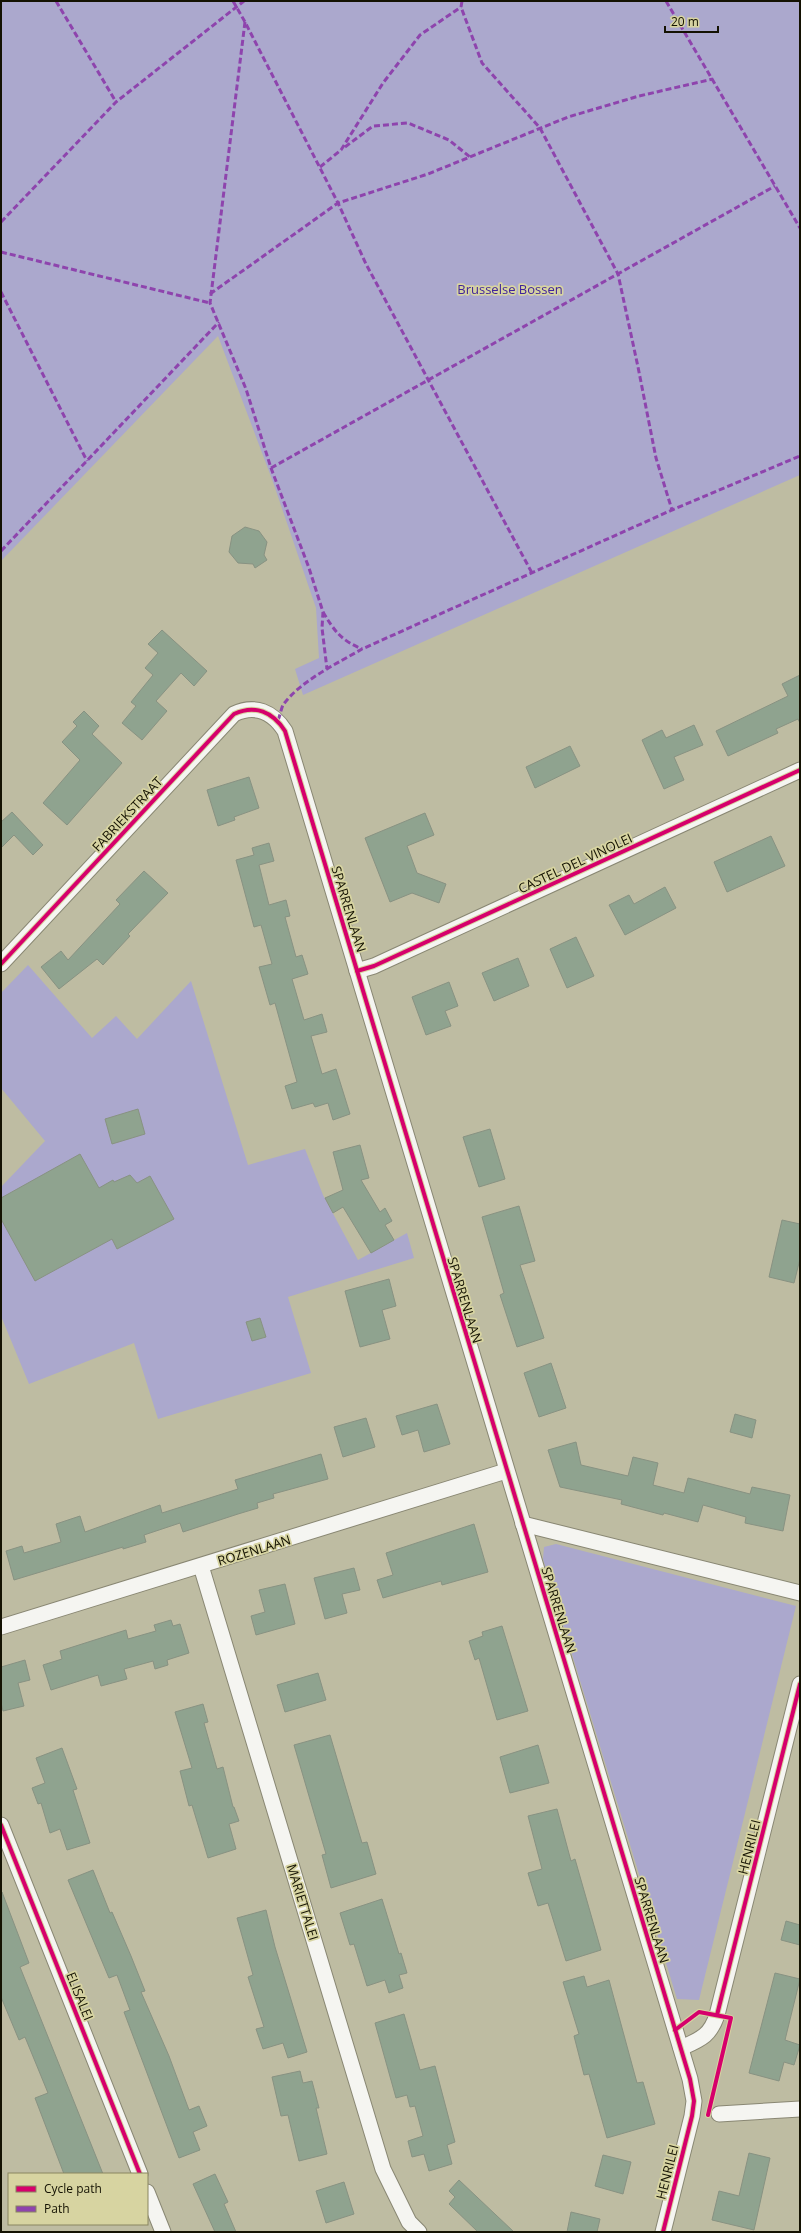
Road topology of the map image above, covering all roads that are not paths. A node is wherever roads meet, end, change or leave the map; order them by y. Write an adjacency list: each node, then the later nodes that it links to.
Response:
1 (278, 720): 3 (street, FABRIEKSTRAAT); 4 (street, SPARRENLAAN)
2 (800, 770): 4 (street, CASTEL DEL VINOLEI)
3 (1, 964)
4 (357, 970): 5 (street, SPARRENLAAN)
5 (506, 1471): 6 (street, SPARRENLAAN); 7 (street, ROZENLAAN)
6 (523, 1524): 8 (street); 12 (street, SPARRENLAAN)
7 (201, 1566): 9 (street, ROZENLAAN); 19 (street, MARIETTALEI)
8 (800, 1592)
9 (1, 1627)
10 (800, 1684): 12 (street, HENRILEI)
11 (1, 1826): 16 (street, ELISALEI)
12 (681, 2048): 15 (street, SPARRENLAAN)
13 (800, 2109): 14 (street)
14 (719, 2114)
15 (692, 2116): 20 (street, HENRILEI)
16 (140, 2173)
17 (148, 2194): 18 (street)
18 (163, 2232)
19 (419, 2232)
20 (663, 2232)

